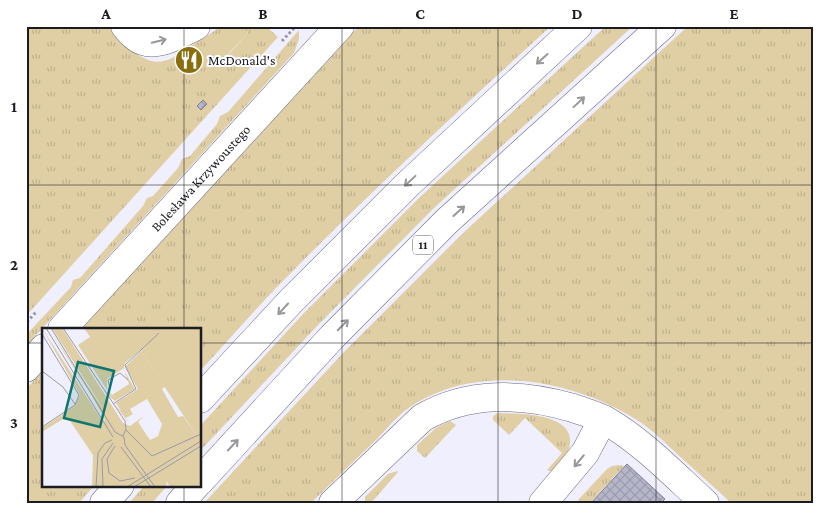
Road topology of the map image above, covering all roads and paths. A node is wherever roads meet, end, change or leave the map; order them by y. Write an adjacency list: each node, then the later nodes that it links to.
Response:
1 (125, 26): 2 (main road, one-way to 2)
2 (196, 26)
3 (340, 26): 6 (main road, Bolesława Krzywoustego)
4 (578, 26): 9 (main road, one-way to 9)
5 (662, 26): 11 (main road, 11, one-way to 5)
6 (63, 328)
7 (42, 350): 8 (main road)
8 (26, 368)
9 (201, 398)
10 (603, 419): 16 (main road); 17 (main road, one-way to 17); 18 (main road)
11 (201, 479)
12 (119, 486): 14 (main road)
13 (195, 486): 15 (main road)
14 (104, 503)
15 (180, 503)
16 (333, 503)
17 (543, 503)
18 (705, 503)

